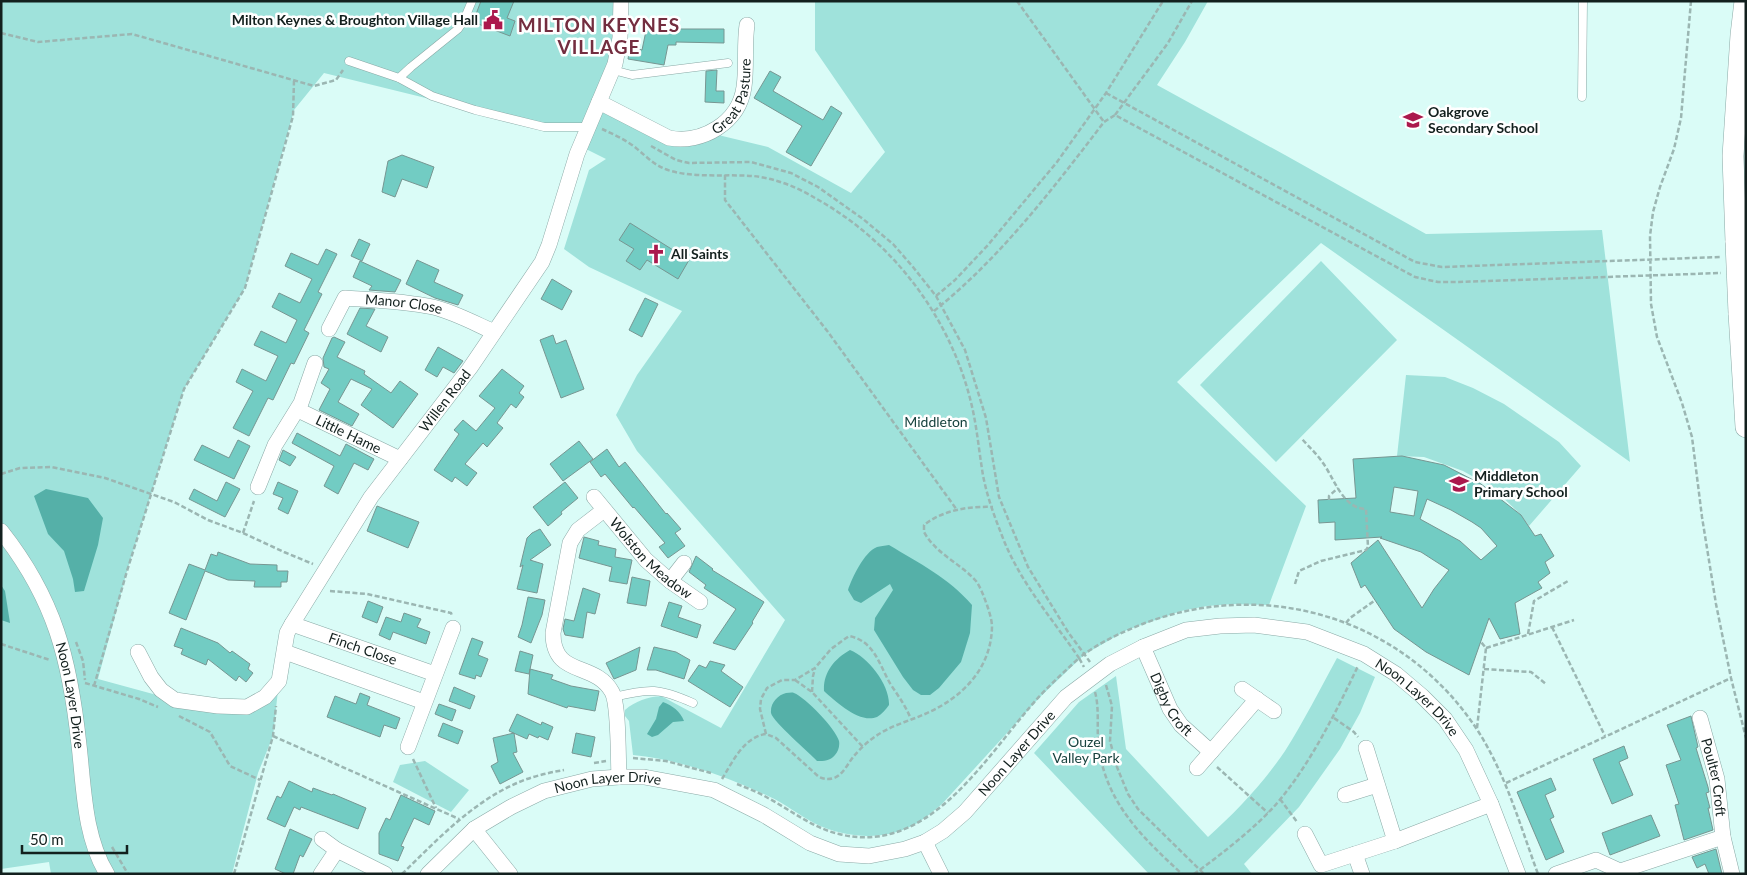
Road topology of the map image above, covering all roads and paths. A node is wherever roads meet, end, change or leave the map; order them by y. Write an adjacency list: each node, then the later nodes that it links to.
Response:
1 (472, 1): 14 (lane)
2 (621, 1): 13 (street, Willen Road)
3 (1017, 1): 20 (path)
4 (1163, 1): 16 (path)
5 (1192, 1): 19 (path)
6 (1583, 1): 17 (lane)
7 (1691, 1): 27 (path)
8 (1745, 1): 26 (street)
9 (747, 25): 18 (street, Great Pasture)
10 (1, 33): 15 (path)
11 (348, 61): 14 (lane); 15 (path)
12 (728, 63): 13 (lane)
13 (613, 70): 18 (street, Willen Road)
14 (399, 78): 23 (lane)
15 (294, 80): 43 (path)
16 (1106, 93): 19 (path); 20 (path)
17 (1582, 97)
18 (599, 102): 23 (street, Willen Road)
19 (1124, 103): 21 (path); 27 (path)
20 (1095, 110): 22 (path); 30 (path)
21 (1115, 115): 22 (path); 29 (path)
22 (1104, 122): 31 (path)
23 (588, 127): 25 (path); 34 (street, Willen Road)
24 (648, 144): 30 (path)
25 (725, 175): 32 (path); 48 (path)
26 (1731, 249): 27 (path); 37 (street, bridge)
27 (1650, 260): 29 (path)
28 (1729, 273): 29 (path)
29 (1651, 276): 80 (path)
30 (936, 296): 31 (path)
31 (941, 305): 32 (path); 72 (path)
32 (934, 311): 46 (path)
33 (329, 329): 34 (street, Manor Close)
34 (494, 332): 39 (street, Willen Road)
35 (315, 363): 36 (street)
36 (298, 410): 39 (street, Little Hame); 41 (street)
37 (1746, 427)
38 (1302, 439): 42 (path)
39 (400, 458): 52 (street, Willen Road)
40 (1, 474): 43 (path)
41 (258, 487): 50 (path)
42 (1338, 488): 45 (path); 55 (path)
43 (151, 495): 50 (path); 84 (path)
44 (594, 497): 47 (street, Wolston Meadow)
45 (1329, 500)
46 (993, 508): 48 (path); 74 (path)
47 (604, 510): 54 (street, Wolston Meadow); 87 (street, Wolston Meadow)
48 (957, 510): 96 (path)
49 (1, 530): 77 (street, Noon Layer Drive)
50 (243, 533): 52 (path)
51 (684, 563): 54 (street)
52 (326, 571): 56 (street, Willen Road)
53 (1568, 580): 64 (path)
54 (670, 581): 57 (street, Wolston Meadow)
55 (1295, 584)
56 (313, 590): 61 (street, Willen Road); 62 (path)
57 (700, 602)
58 (1374, 602): 60 (path)
59 (1574, 620): 63 (path)
60 (1346, 623): 65 (path); 72 (path)
61 (292, 624): 71 (street, Willen Road); 78 (street, Finch Close)
62 (453, 628): 78 (street)
63 (1552, 628): 64 (path); 100 (path)
64 (1528, 635): 69 (path)
65 (1374, 636): 73 (path); 97 (path)
66 (1481, 642): 69 (path)
67 (1, 644): 77 (path)
68 (1143, 647): 73 (street, Noon Layer Drive); 79 (street, Noon Layer Drive); 106 (street, Digby Croft)
69 (1486, 648): 76 (path)
70 (138, 652): 82 (street)
71 (285, 652): 82 (street, Willen Road); 89 (street, Finch Close)
72 (1084, 654): 74 (path); 79 (path)
73 (1364, 654): 94 (path); 118 (street, Noon Layer Drive)
74 (1078, 658): 114 (path)
75 (816, 668): 81 (path); 86 (path); 96 (path)
76 (1484, 669): 83 (path); 97 (path)
77 (69, 674): 84 (path); 131 (street, Noon Layer Drive)
78 (435, 674): 89 (street)
79 (1094, 675): 127 (street, Noon Layer Drive); 130 (path); 139 (path)
80 (1731, 678): 100 (path); 101 (path)
81 (795, 680): 86 (path); 98 (path)
82 (280, 681): 99 (path)
83 (1546, 684)
84 (94, 686): 91 (path)
85 (1242, 689): 88 (street)
86 (812, 692): 103 (path)
87 (614, 697): 90 (lane); 105 (street)
88 (1257, 699): 92 (street); 106 (street)
89 (424, 702): 102 (street)
90 (693, 703)
91 (162, 708)
92 (1274, 711)
93 (177, 715): 110 (path)
94 (1334, 718): 104 (path); 117 (path)
95 (1700, 718): 124 (street, Poulter Croft)
96 (911, 719): 103 (path)
97 (1477, 730): 112 (path)
98 (766, 734): 103 (path); 113 (path)
99 (272, 736): 110 (path); 119 (path)
100 (1605, 736): 112 (path)
101 (1746, 738)
102 (408, 747): 119 (path)
103 (863, 747)
104 (1366, 748): 115 (street)
105 (618, 758): 107 (path); 109 (street); 113 (path)
106 (1205, 759): 120 (path)
107 (592, 764)
108 (573, 768): 121 (path)
109 (619, 777): 113 (street, Noon Layer Drive); 122 (street, Noon Layer Drive)
110 (260, 780): 132 (path)
111 (729, 781): 113 (path)
112 (1506, 783): 144 (path)
113 (718, 784): 127 (street, Noon Layer Drive)
114 (736, 784)
115 (1377, 785): 116 (street); 126 (street)
116 (1345, 795)
117 (1280, 799): 120 (path); 123 (path)
118 (1491, 804): 126 (street); 143 (street, Noon Layer Drive)
119 (437, 809): 121 (path)
120 (1268, 813): 130 (path)
121 (459, 819): 135 (path)
122 (474, 830): 136 (street, Noon Layer Drive); 137 (street)
123 (1305, 834): 129 (street)
124 (1723, 837): 145 (street); 146 (street, Poulter Croft)
125 (322, 839): 128 (street)
126 (1395, 841): 129 (street)
127 (925, 842): 138 (street)
128 (337, 850): 133 (street); 134 (street)
129 (1355, 854): 142 (street)
130 (1200, 869): 140 (path); 141 (path)
131 (107, 874)
132 (234, 874)
133 (321, 874)
134 (385, 874)
135 (402, 874)
136 (428, 874)
137 (510, 874)
138 (941, 874)
139 (1182, 874)
140 (1194, 874)
141 (1204, 874)
142 (1362, 874)
143 (1518, 874)
144 (1538, 874)
145 (1556, 874)
146 (1732, 874)

